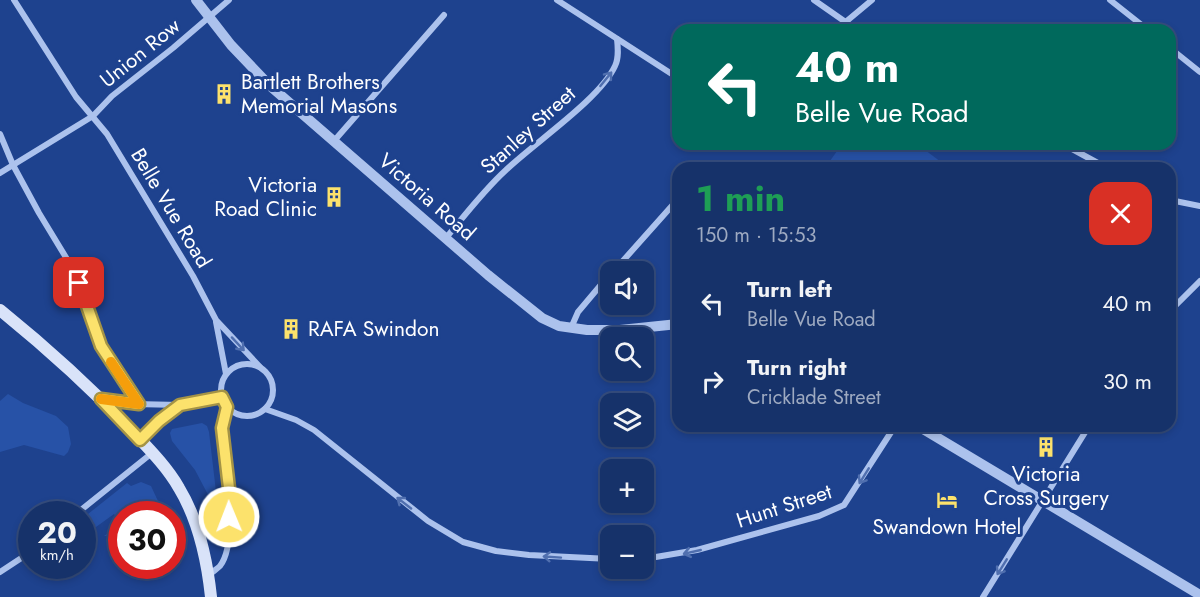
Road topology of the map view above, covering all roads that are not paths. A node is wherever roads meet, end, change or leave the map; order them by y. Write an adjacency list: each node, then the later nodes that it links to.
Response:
1 (14, 0): 18 (street, Belle Vue Road)
2 (196, 0): 9 (street, Victoria Road)
3 (229, 0): 9 (street, Union Row)
4 (557, 0): 14 (street)
5 (814, 0): 10 (street)
6 (872, 0): 10 (street)
7 (1110, 0): 13 (street)
8 (444, 15): 20 (street)
9 (209, 18): 18 (street, Union Row); 20 (street, Victoria Road)
10 (846, 22): 11 (street); 12 (street)
11 (844, 24)
12 (849, 24)
13 (1140, 24)
14 (617, 39): 17 (street); 28 (street, Stanley Street, one-way to 14)
15 (1176, 53): 16 (street)
16 (1200, 72)
17 (672, 74)
18 (93, 116): 23 (street, Union Row); 34 (street, Belle Vue Road)
19 (0, 134): 23 (street)
20 (334, 141): 28 (street, Victoria Road)
21 (1074, 150): 22 (street)
22 (1096, 162)
23 (13, 165): 24 (street, Union Row); 41 (street)
24 (0, 172)
25 (1176, 201): 27 (street)
26 (672, 206): 29 (street)
27 (1200, 206)
28 (446, 238): 36 (street, Victoria Road)
29 (623, 261)
30 (1200, 281): 32 (street)
31 (600, 287): 36 (street)
32 (1176, 306)
33 (0, 310): 40 (main road)
34 (216, 320): 37 (street, Belle Vue Road, one-way to 37); 38 (street, Belle Vue Road)
35 (672, 325): 36 (street, Victoria Road)
36 (571, 329)
37 (260, 368): 38 (street); 44 (street, Belle Vue Road)
38 (226, 374): 39 (street, Belle Vue Road)
39 (222, 397): 42 (street); 43 (street)
40 (101, 399): 41 (street); 48 (main road)
41 (139, 404): 42 (street)
42 (180, 405): 48 (street)
43 (227, 407): 44 (street); 56 (street)
44 (265, 409): 53 (street, one-way to 44)
45 (891, 432): 52 (street, Hunt Street, one-way to 52)
46 (928, 432): 50 (street)
47 (1085, 432): 50 (street)
48 (140, 440): 49 (main road)
49 (152, 453): 51 (street); 56 (main road)
50 (1043, 500): 57 (street); 59 (street, one-way to 59)
51 (92, 501)
52 (654, 557)
53 (600, 559)
54 (18, 560): 55 (street)
55 (0, 572)
56 (209, 575): 58 (main road)
57 (1200, 595)
58 (212, 597)
59 (983, 597)

